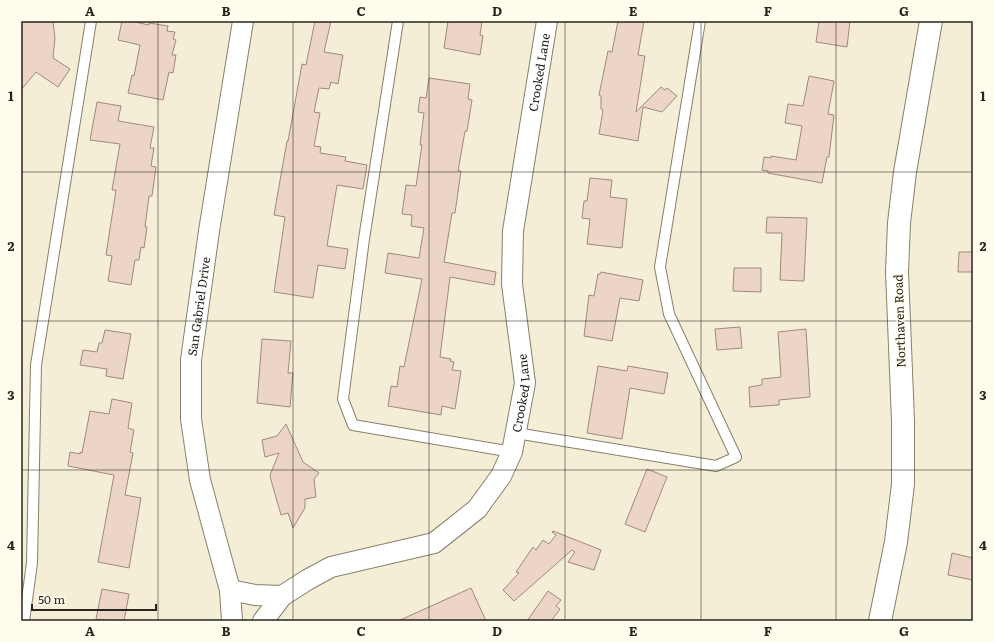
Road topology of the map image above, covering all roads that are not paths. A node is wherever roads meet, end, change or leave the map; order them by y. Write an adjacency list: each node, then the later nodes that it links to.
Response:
1 (91, 21): 10 (lane)
2 (243, 21): 8 (street, San Gabriel Drive)
3 (398, 21): 7 (lane)
4 (547, 21): 7 (street, Crooked Lane)
5 (700, 21): 7 (lane)
6 (931, 21): 13 (street, Northaven Road)
7 (514, 442): 9 (street, Crooked Lane)
8 (230, 590): 9 (street); 11 (street, San Gabriel Drive)
9 (282, 596): 12 (street, Crooked Lane)
10 (24, 621)
11 (232, 621)
12 (263, 621)
13 (880, 621)

